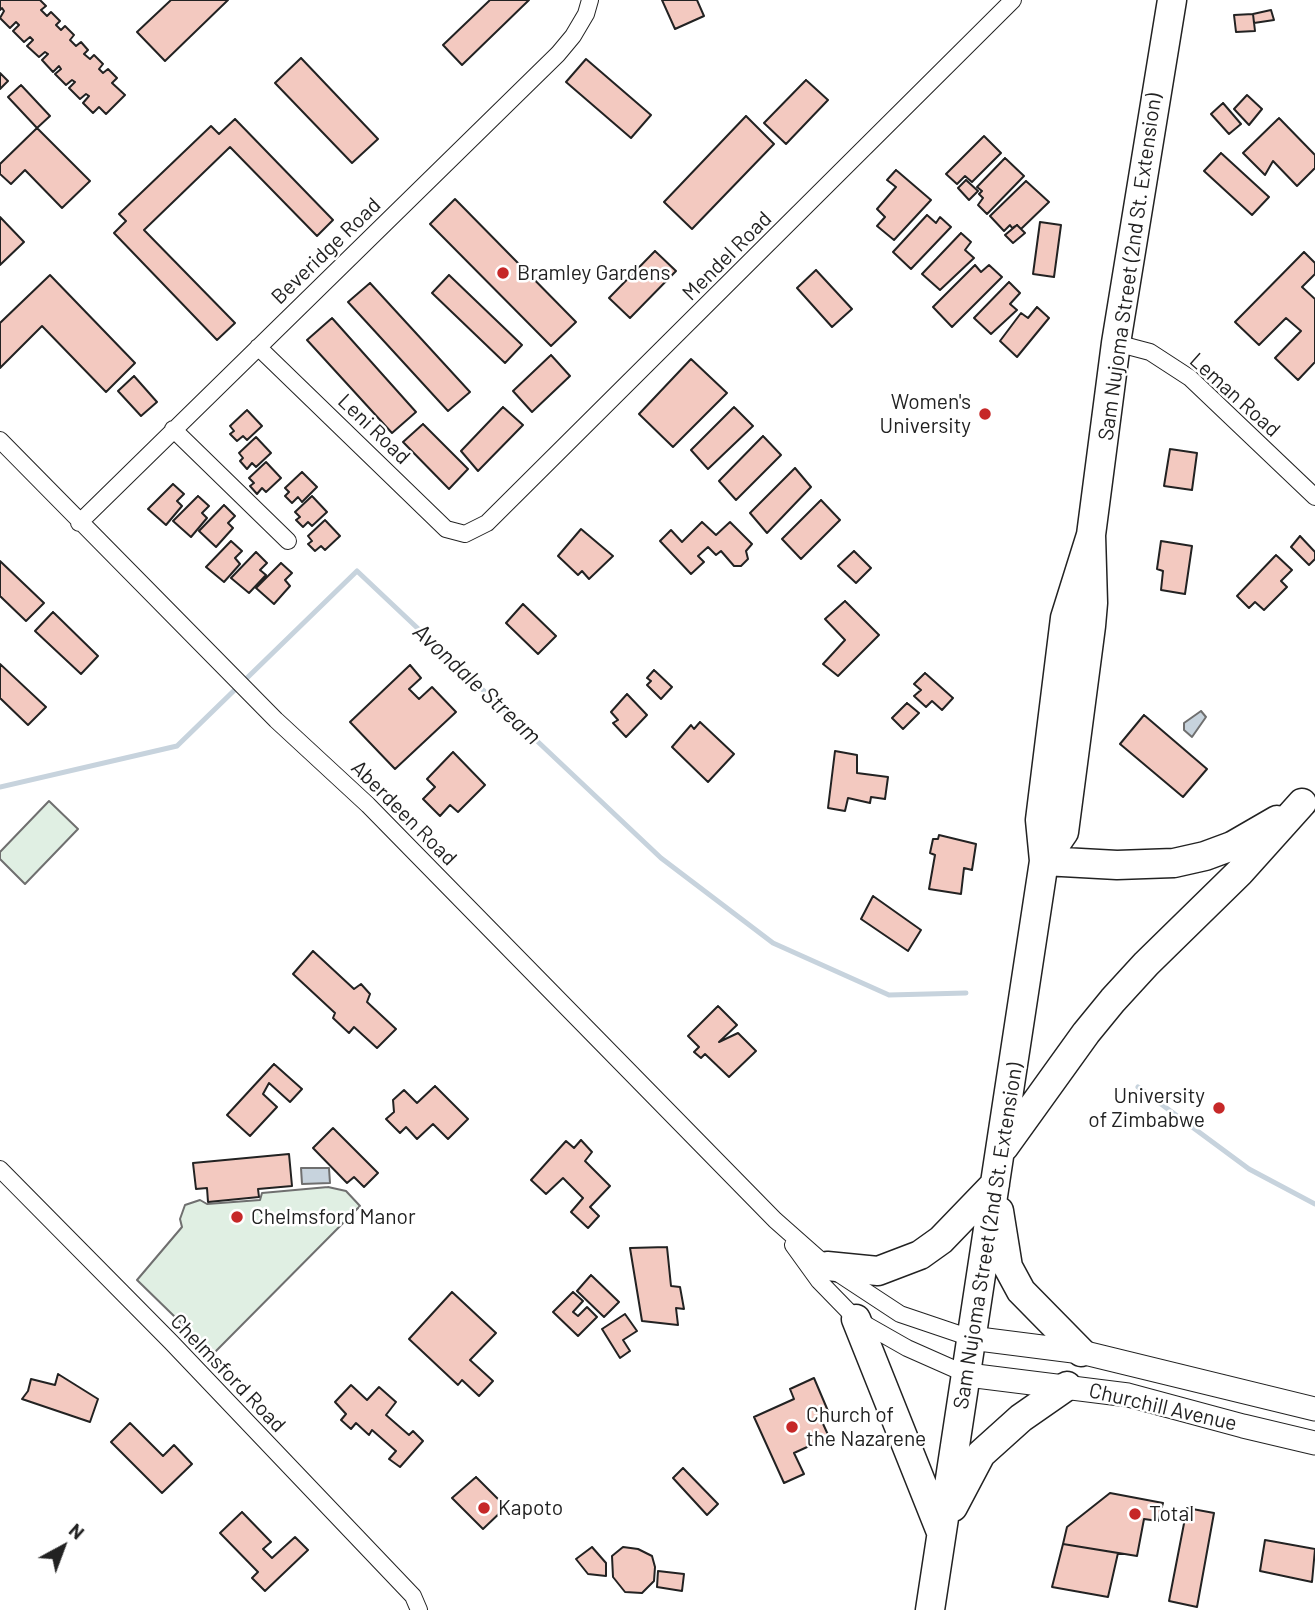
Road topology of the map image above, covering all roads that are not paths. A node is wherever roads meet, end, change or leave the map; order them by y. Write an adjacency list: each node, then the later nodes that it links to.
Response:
1 (590, 0): 5 (street, Beveridge Road)
2 (1013, 0): 10 (street, Mendel Road)
3 (1172, 0): 4 (highway, Sam Nujoma Street (2nd St. Extension))
4 (1116, 343): 8 (street, Leman Road); 12 (highway, Sam Nujoma Street (2nd St. Extension))
5 (258, 347): 6 (street, Beveridge Road); 10 (street, Leni Road)
6 (173, 429): 9 (street, Beveridge Road); 11 (street)
7 (0, 440): 9 (street, Aberdeen Road)
8 (1315, 497)
9 (79, 523): 16 (street, Aberdeen Road)
10 (465, 534)
11 (288, 541)
12 (1044, 861): 13 (highway, Sam Nujoma Street (2nd St. Extension)); 13 (highway)
13 (1001, 1150): 15 (highway, Sam Nujoma Street (2nd St. Extension))
14 (0, 1170): 26 (street, Chelmsford Road)
15 (995, 1184): 17 (highway); 19 (highway, Sam Nujoma Street (2nd St. Extension)); 20 (highway)
16 (775, 1220): 17 (street, Aberdeen Road); 18 (street, Aberdeen Road)
17 (827, 1266): 19 (street, Aberdeen Road)
18 (856, 1319): 21 (street, Aberdeen Road); 25 (highway)
19 (971, 1338): 20 (main road, Churchill Avenue); 21 (highway, Sam Nujoma Street (2nd St. Extension))
20 (1082, 1352): 23 (main road, Churchill Avenue)
21 (968, 1375): 22 (main road, Churchill Avenue); 25 (highway, Sam Nujoma Street (2nd St. Extension))
22 (1067, 1386): 24 (main road, Churchill Avenue); 25 (highway)
23 (1315, 1409)
24 (1315, 1443)
25 (941, 1532): 27 (highway, Sam Nujoma Street (2nd St. Extension))
26 (419, 1610)
27 (930, 1610)

